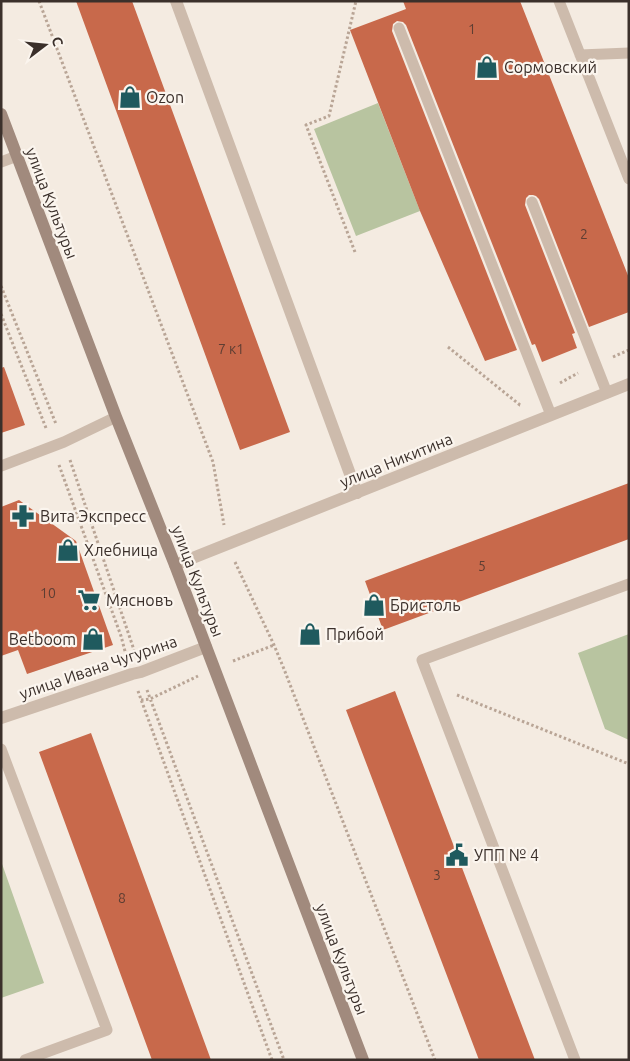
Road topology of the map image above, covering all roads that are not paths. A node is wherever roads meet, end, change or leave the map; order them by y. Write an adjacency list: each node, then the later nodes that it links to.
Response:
1 (176, 1): 16 (street)
2 (559, 1): 5 (lane)
3 (399, 28): 13 (lane)
4 (629, 53): 5 (lane)
5 (580, 55): 9 (lane)
6 (1, 114): 7 (main road, улица Культуры)
7 (17, 156): 8 (lane); 14 (main road, улица Культуры)
8 (1, 162)
9 (629, 179)
10 (532, 202): 12 (lane)
11 (629, 384): 12 (street, улица Никитина)
12 (607, 393): 13 (street, улица Никитина)
13 (551, 415): 16 (street, улица Никитина)
14 (116, 417): 15 (lane); 17 (main road, улица Культуры)
15 (1, 466)
16 (357, 493): 17 (street, улица Никитина)
17 (175, 565): 19 (main road, улица Культуры)
18 (629, 584): 24 (lane)
19 (206, 647): 20 (street, улица Ивана Чугурина); 23 (main road, улица Культуры)
20 (1, 718)
21 (1, 749): 22 (lane)
22 (25, 1060)
23 (363, 1060)
24 (575, 1060)

